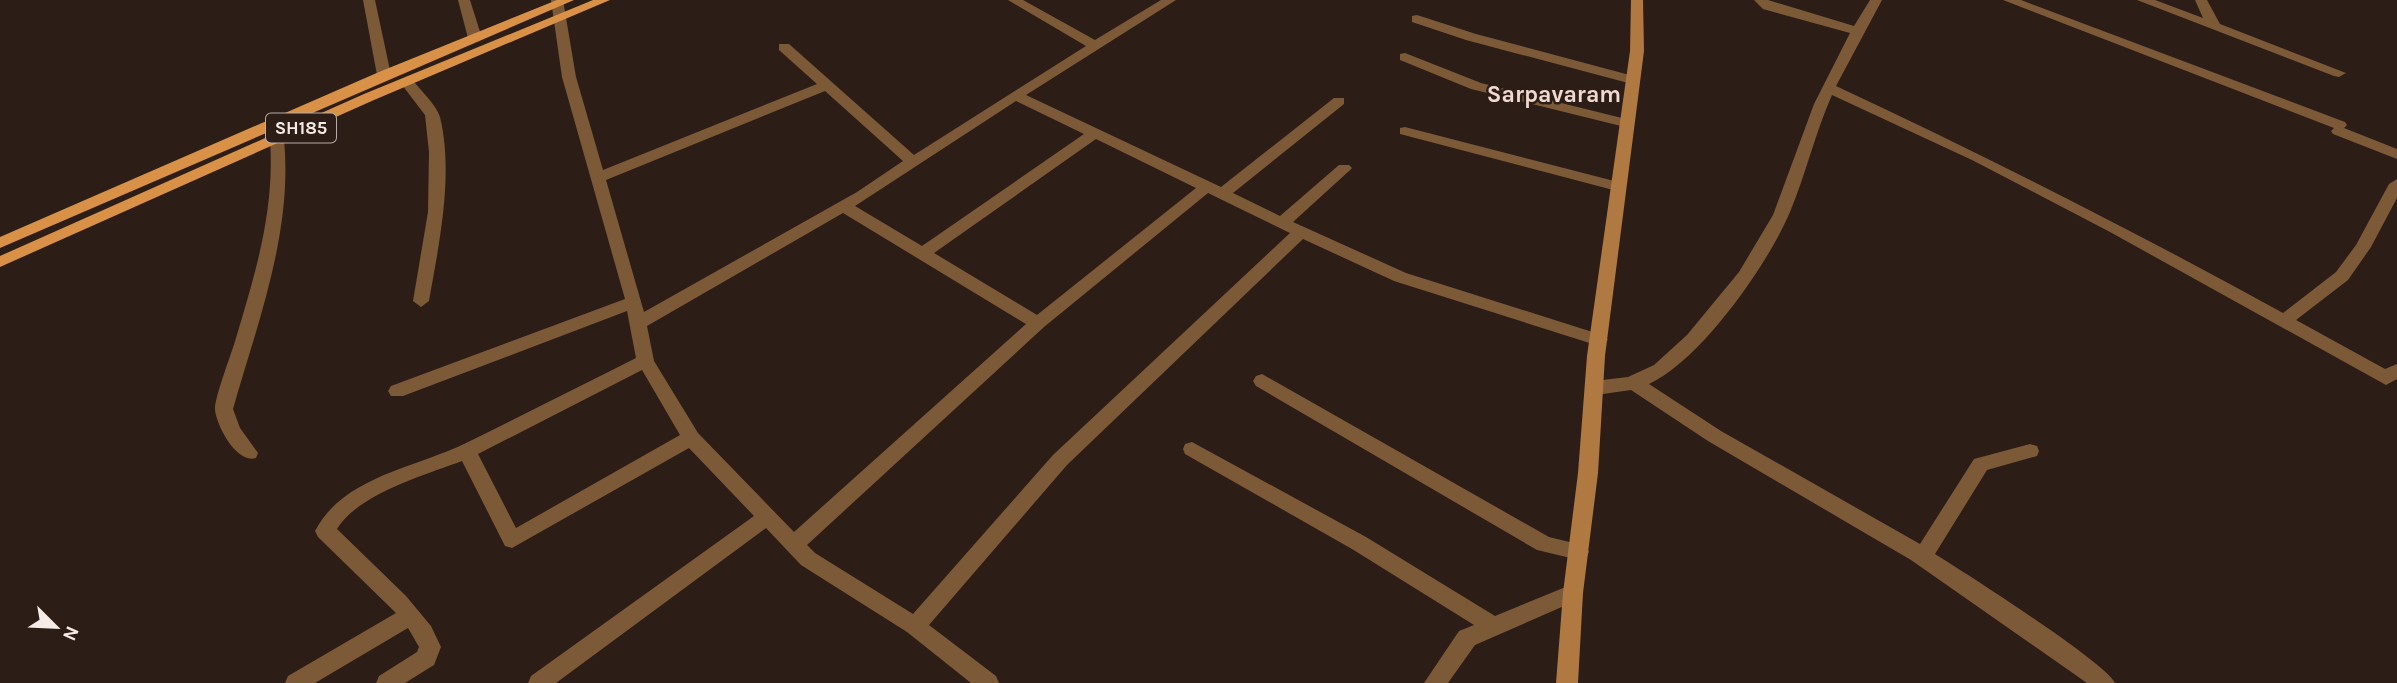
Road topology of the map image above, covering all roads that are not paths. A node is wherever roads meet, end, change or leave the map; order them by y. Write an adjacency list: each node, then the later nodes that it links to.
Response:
1 (369, 0): 21 (street)
2 (464, 0): 16 (street)
3 (604, 0): 12 (main road, SH185)
4 (1014, 0): 17 (street)
5 (1170, 0): 17 (street)
6 (1637, 0): 22 (main road)
7 (1760, 0): 15 (street)
8 (1876, 0): 15 (street)
9 (2010, 0): 32 (street)
10 (2143, 0): 14 (street)
11 (2202, 0): 14 (street)
12 (561, 6): 16 (main road, SH185); 23 (main road, SH185); 35 (street)
13 (1417, 19): 22 (street)
14 (2214, 26): 20 (street)
15 (1858, 30): 25 (street)
16 (475, 38): 21 (main road, SH185)
17 (1095, 46): 26 (street)
18 (785, 47): 24 (street)
19 (1405, 57): 28 (street)
20 (2339, 73)
21 (384, 75): 43 (main road, SH185)
22 (1632, 80): 28 (main road)
23 (407, 81): 31 (main road, SH185); 46 (street)
24 (827, 85): 33 (street); 35 (street)
25 (1828, 89): 48 (street); 55 (street)
26 (1015, 95): 30 (street); 33 (street)
27 (1339, 101): 39 (street)
28 (1626, 124): 37 (main road)
29 (1405, 131): 37 (street)
30 (1095, 133): 38 (street); 44 (street)
31 (277, 139): 45 (main road, SH185); 62 (street)
32 (2397, 154)
33 (913, 162): 40 (street)
34 (1344, 168): 41 (street)
35 (597, 178): 47 (street)
36 (2397, 184): 48 (street)
37 (1617, 186): 51 (main road)
38 (1206, 187): 39 (street); 50 (street)
39 (1222, 194): 41 (street)
40 (843, 206): 44 (street); 49 (street)
41 (1282, 223): 42 (street)
42 (1301, 232): 51 (street); 69 (street)
43 (0, 243)
44 (923, 253): 50 (street)
45 (0, 262)
46 (421, 301)
47 (634, 302): 49 (street); 57 (street)
48 (2284, 320): 53 (street)
49 (638, 323): 52 (street)
50 (1038, 323): 64 (street)
51 (1598, 340): 56 (main road)
52 (645, 361): 58 (street); 60 (street)
53 (2397, 370)
54 (1262, 381): 65 (street)
55 (1635, 383): 56 (street); 66 (street)
56 (1594, 388): 65 (main road)
57 (397, 391)
58 (691, 438): 60 (street); 63 (street)
59 (1192, 449): 70 (street)
60 (467, 451): 68 (street)
61 (2030, 451): 66 (street)
62 (248, 453)
63 (765, 518): 64 (street); 73 (street)
64 (794, 544): 69 (street)
65 (1578, 552): 67 (main road)
66 (1923, 556): 77 (street)
67 (1573, 593): 70 (street); 76 (main road)
68 (409, 615): 71 (street); 72 (street)
69 (915, 626): 74 (street)
70 (1493, 626): 75 (street)
71 (296, 683)
72 (387, 683)
73 (539, 683)
74 (988, 683)
75 (1435, 683)
76 (1567, 683)
77 (2104, 683)

